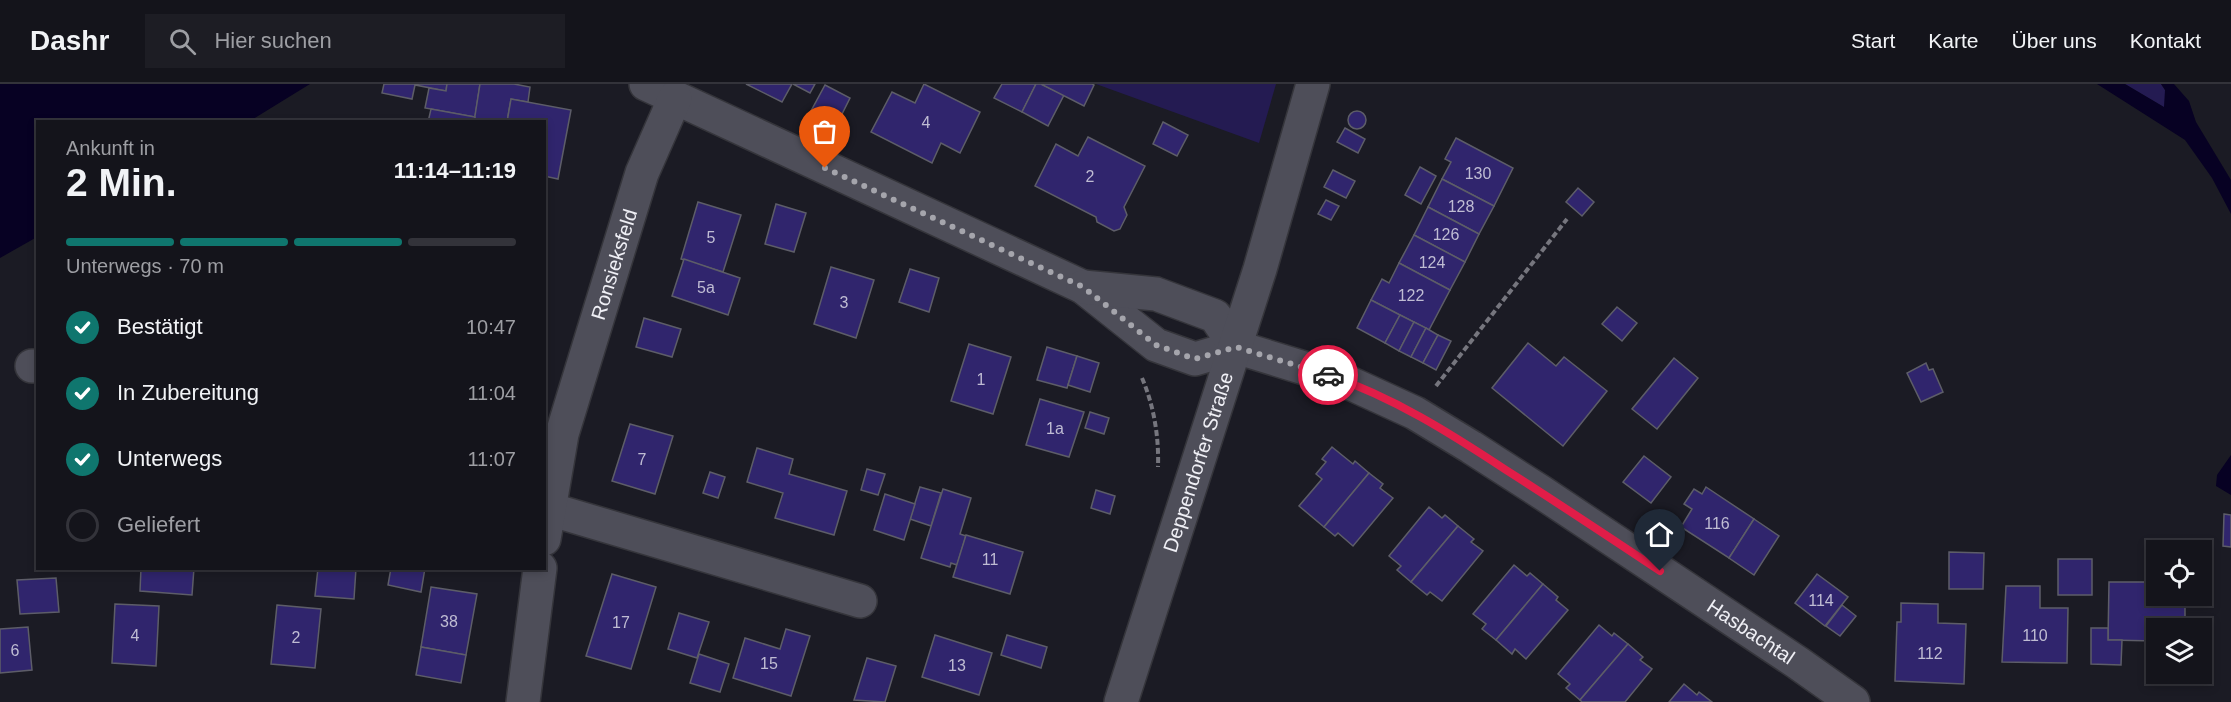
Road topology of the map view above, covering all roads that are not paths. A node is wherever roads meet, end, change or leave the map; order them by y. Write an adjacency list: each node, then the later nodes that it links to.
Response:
1 (646, 84): 3 (street)
2 (1313, 84): 5 (street, Deppendorfer Straße)
3 (675, 99): 4 (street); 6 (street, Ronsieksfeld)
4 (1083, 287): 5 (street); 5 (street)
5 (1236, 347): 11 (street, Deppendorfer Straße); 12 (street, Hasbachtal)
6 (553, 431): 7 (street, Ronsieksfeld)
7 (547, 524): 9 (street, Ronsieksfeld)
8 (540, 570): 10 (street)
9 (860, 601)
10 (523, 702)
11 (1121, 702)
12 (1853, 702)

